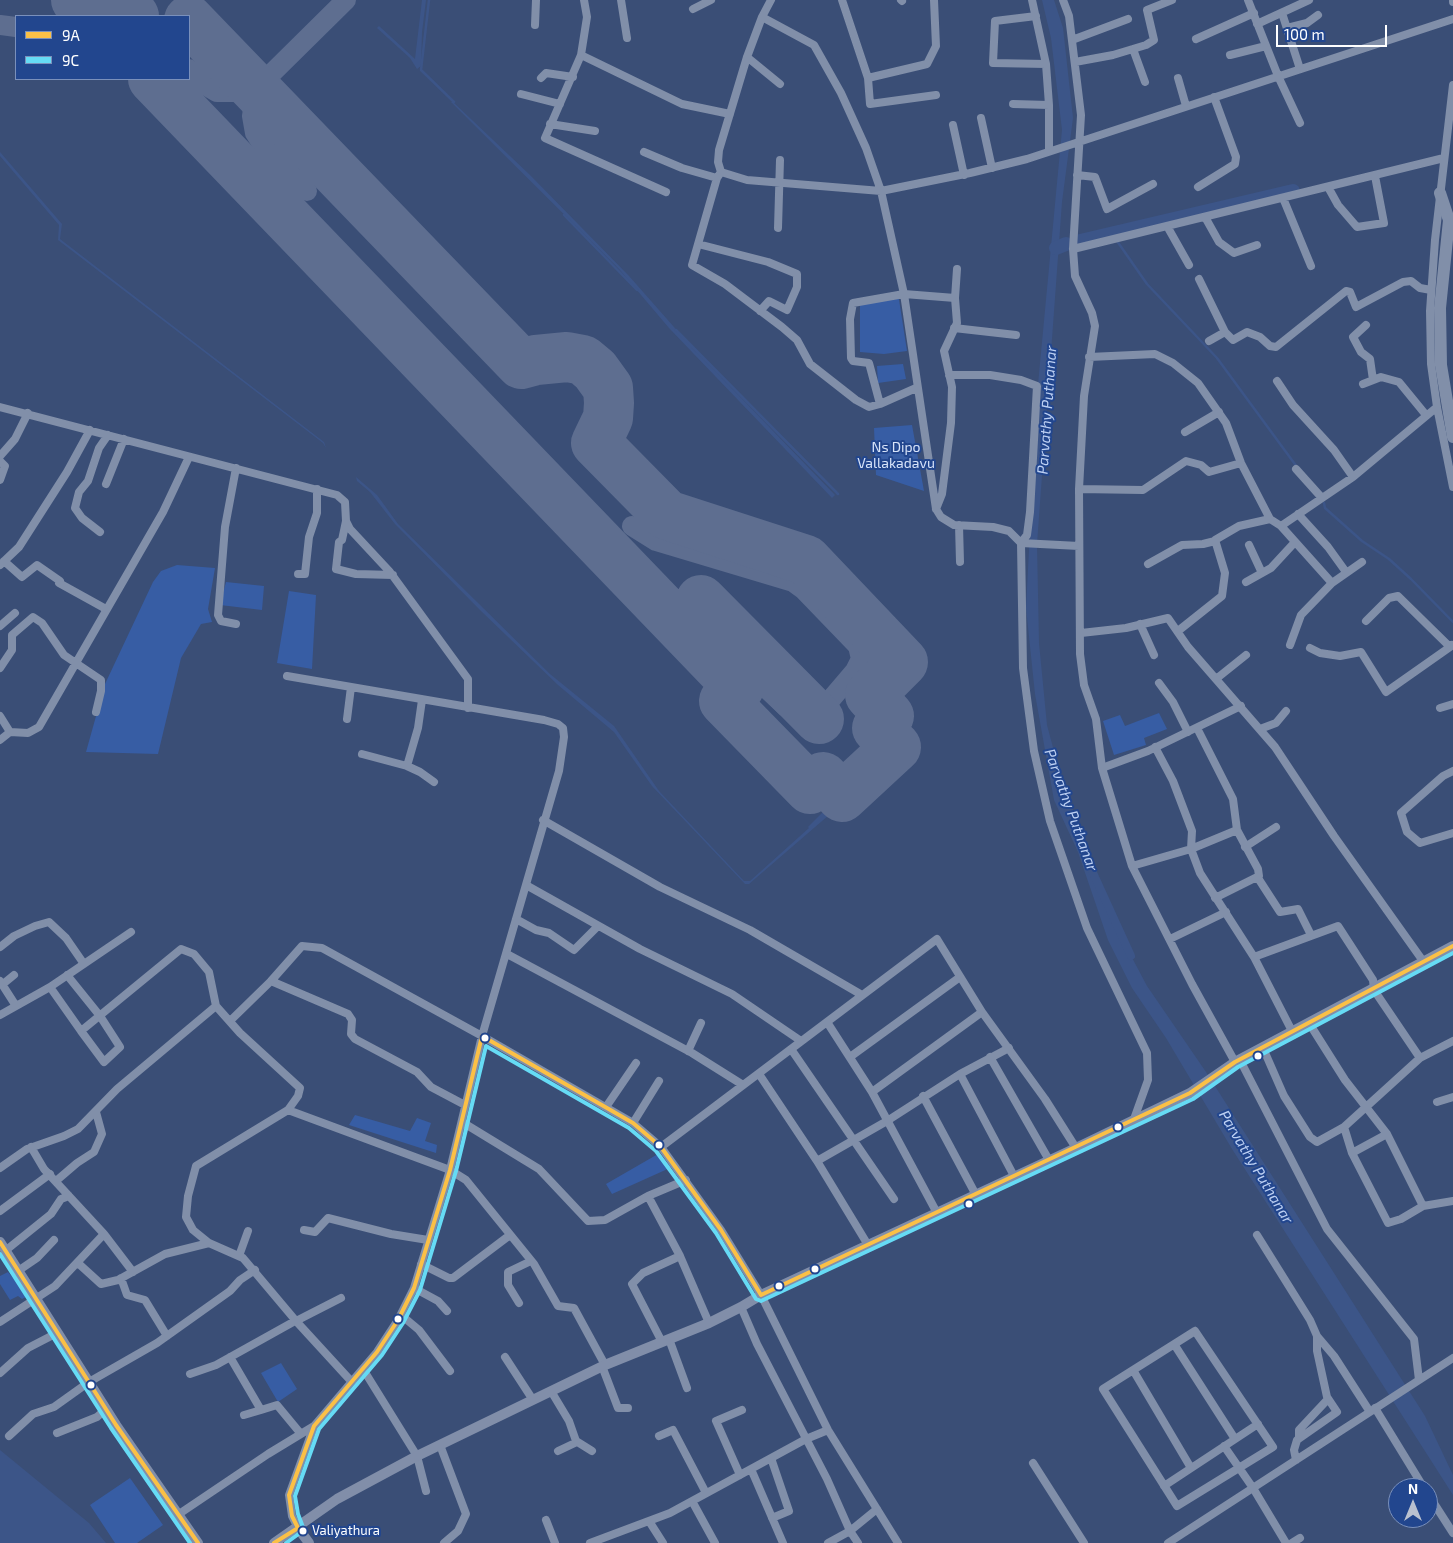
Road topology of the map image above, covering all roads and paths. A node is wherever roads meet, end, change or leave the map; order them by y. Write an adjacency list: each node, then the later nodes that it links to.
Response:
1 (536, 0): 22 (street)
2 (584, 0): 29 (street)
3 (621, 0): 24 (street)
4 (711, 0): 13 (street)
5 (771, 0): 18 (street)
6 (842, 0): 38 (street)
7 (934, 0): 38 (street)
8 (1032, 0): 17 (street)
9 (1063, 0): 26 (street)
10 (1172, 0): 28 (street)
11 (1248, 0): 14 (street)
12 (1309, 0): 15 (street)
13 (693, 9)
14 (1254, 13): 21 (street); 25 (street)
15 (1282, 13): 21 (street); 23 (street)
16 (1318, 15): 23 (street)
17 (1036, 16): 33 (street); 33 (street)
18 (762, 17): 31 (street); 70 (street)
19 (1128, 19): 26 (street)
20 (1453, 19): 34 (street)
21 (1258, 24): 27 (street)
22 (535, 25)
23 (1287, 28): 34 (street)
24 (627, 38)
25 (1196, 39)
26 (1072, 40): 32 (street)
27 (1266, 46): 30 (street); 35 (street)
28 (1134, 49): 32 (street); 40 (street)
29 (581, 55): 36 (street); 50 (street)
30 (1230, 55)
31 (747, 58): 41 (street); 50 (street)
32 (1075, 62): 56 (street)
33 (1046, 64): 48 (street)
34 (1300, 69): 35 (street)
35 (1278, 76): 45 (street); 52 (street)
36 (573, 77): 37 (street); 46 (street)
37 (541, 78)
38 (868, 78): 44 (street)
39 (1178, 78): 49 (street)
40 (1145, 82)
41 (780, 84)
42 (1453, 84): 59 (street)
43 (521, 94): 46 (street)
44 (936, 95)
45 (1214, 97): 49 (street); 68 (street)
46 (560, 104): 53 (street)
47 (1012, 104): 48 (street)
48 (1050, 105): 57 (street)
49 (1186, 106): 56 (street)
50 (730, 114): 62 (street)
51 (980, 118): 61 (street)
52 (1300, 123)
53 (550, 124): 55 (street); 71 (street)
54 (953, 125): 63 (street)
55 (595, 131)
56 (1078, 141): 57 (street); 64 (street)
57 (1049, 151): 61 (street)
58 (644, 152): 62 (street)
59 (1444, 158): 65 (street); 72 (street)
60 (780, 160): 66 (street)
61 (992, 168): 63 (street)
62 (719, 175): 66 (street); 77 (street)
63 (964, 175): 70 (street)
64 (1077, 175): 67 (street); 79 (street)
65 (1375, 176): 69 (street); 69 (street)
66 (778, 183): 70 (street); 76 (street)
67 (1153, 184)
68 (1198, 187)
69 (1328, 187): 73 (street)
70 (881, 191): 85 (street)
71 (666, 192)
72 (1440, 193): 84 (street); 110 (highway)
73 (1283, 198): 74 (street); 81 (street)
74 (1205, 217): 75 (street); 78 (street)
75 (1167, 226): 79 (street); 80 (street)
76 (778, 228)
77 (698, 244): 89 (street); 89 (street)
78 (1257, 246)
79 (1073, 249): 95 (street)
80 (1189, 265)
81 (1311, 266)
82 (957, 269): 87 (street)
83 (1200, 279): 92 (street)
84 (1431, 290): 92 (street); 103 (street)
85 (904, 294): 87 (street); 88 (street); 100 (street)
86 (850, 295): 88 (street)
87 (955, 298): 91 (street)
88 (853, 303): 101 (street)
89 (760, 311): 101 (street)
90 (1366, 325): 97 (street)
91 (954, 328): 93 (street); 96 (street)
92 (1225, 332): 94 (street)
93 (1016, 336)
94 (1210, 341)
95 (1089, 357): 104 (street); 123 (street)
96 (950, 376): 125 (street); 134 (street)
97 (1373, 380): 99 (street); 106 (street)
98 (1277, 381): 118 (street)
99 (1363, 384)
100 (916, 388): 101 (street); 125 (street)
101 (880, 404)
102 (0, 407): 105 (street)
103 (1437, 407): 106 (street); 121 (street)
104 (1219, 412): 108 (street); 115 (street)
105 (28, 414): 107 (street); 112 (street)
106 (1426, 415): 118 (street)
107 (90, 430): 109 (street); 139 (street)
108 (1184, 432)
109 (108, 435): 111 (street); 131 (street)
110 (1453, 437)
111 (124, 439): 113 (street); 120 (street)
112 (0, 456)
113 (189, 458): 116 (street); 147 (street)
114 (0, 461): 119 (street)
115 (1241, 463): 123 (street); 127 (street)
116 (236, 468): 122 (street); 151 (street)
117 (1296, 469): 124 (street)
118 (1353, 477): 124 (street)
119 (0, 480)
120 (106, 484)
121 (1453, 487)
122 (318, 489): 128 (street); 143 (street)
123 (1079, 489): 136 (street)
124 (1322, 498): 126 (street)
125 (936, 510): 129 (street)
126 (1298, 514): 130 (street); 141 (street)
127 (1270, 520): 130 (street); 132 (street)
128 (346, 521): 144 (street); 144 (street)
129 (959, 525): 134 (street); 137 (street)
130 (1281, 526): 133 (street)
131 (100, 532)
132 (1215, 541): 140 (street); 153 (street)
133 (1295, 542): 142 (street); 146 (street)
134 (1021, 543): 136 (street); 253 (street)
135 (1249, 545): 142 (street)
136 (1079, 546): 155 (street)
137 (960, 562)
138 (1362, 562): 141 (street)
139 (2, 563): 147 (street)
140 (1148, 564)
141 (1346, 572): 146 (street)
142 (1262, 573): 145 (street)
143 (298, 574)
144 (392, 575): 170 (street)
145 (1246, 582)
146 (1332, 583): 156 (street)
147 (106, 609): 161 (street)
148 (15, 612): 150 (street)
149 (1366, 621): 157 (street)
150 (2, 624): 154 (street)
151 (236, 624)
152 (1140, 624): 153 (street); 155 (street); 159 (street)
153 (1178, 631): 164 (street)
154 (14, 633): 161 (street); 162 (street)
155 (1081, 633): 184 (street)
156 (1290, 645)
157 (1451, 646): 158 (street)
158 (1310, 648)
159 (1154, 655)
160 (1246, 655): 164 (street)
161 (76, 663): 173 (street); 178 (street)
162 (0, 668)
163 (288, 676): 166 (street)
164 (1216, 679): 169 (street)
165 (1159, 683): 179 (street)
166 (351, 687): 167 (street); 175 (street)
167 (422, 700): 170 (street); 183 (street)
168 (1453, 704): 171 (street)
169 (1241, 706): 176 (street); 177 (street)
170 (468, 708): 187 (street)
171 (1440, 708)
172 (1286, 711): 177 (street)
173 (96, 712)
174 (0, 716): 178 (street)
175 (348, 719)
176 (1197, 728): 179 (street); 189 (street)
177 (1260, 729): 207 (street)
178 (10, 732): 180 (street)
179 (1188, 732): 181 (street)
180 (0, 740)
181 (1155, 747): 184 (street); 192 (street)
182 (362, 754): 183 (street)
183 (407, 766): 186 (street)
184 (1102, 768): 193 (street)
185 (1453, 771): 190 (street)
186 (434, 782)
187 (543, 820): 195 (street); 216 (street)
188 (1276, 827): 191 (street)
189 (1236, 830): 191 (street); 192 (street)
190 (1453, 833)
191 (1246, 847): 194 (street)
192 (1191, 849): 193 (street); 196 (street)
193 (1132, 866): 202 (street)
194 (1258, 878): 196 (street); 201 (street)
195 (526, 885): 198 (street); 199 (street)
196 (1215, 898): 197 (street)
197 (1226, 912): 202 (street); 206 (street)
198 (516, 920): 199 (street); 205 (street)
199 (598, 926): 229 (street)
200 (131, 932): 208 (street)
201 (1311, 935): 206 (street); 215 (street)
202 (1170, 939): 238 (street)
203 (1453, 946): 207 (main road)
204 (0, 947): 208 (street)
205 (507, 954): 228 (street); 234 (street)
206 (1254, 957): 227 (street)
207 (1423, 961): 215 (main road)
208 (84, 964): 210 (street)
209 (14, 975): 213 (street)
210 (67, 975): 214 (street); 221 (street)
211 (960, 978): 216 (street); 219 (street); 235 (street)
212 (271, 981): 222 (street); 228 (street); 248 (street)
213 (2, 982): 217 (street)
214 (50, 987): 217 (street); 226 (street)
215 (1374, 990): 225 (main road); 237 (street)
216 (862, 995): 223 (street)
217 (16, 1006): 220 (street)
218 (216, 1006): 221 (street); 222 (street); 252 (street)
219 (982, 1012): 231 (street); 244 (street)
220 (0, 1016)
221 (100, 1016): 226 (street); 226 (street)
222 (230, 1020): 251 (street)
223 (827, 1022): 229 (street); 235 (street)
224 (701, 1023): 234 (street)
225 (1309, 1023): 227 (main road); 250 (street)
226 (81, 1031)
227 (1293, 1033): 232 (main road)
228 (482, 1036): 248 (street); 249 (street)
229 (801, 1041): 233 (street)
230 (1453, 1041): 237 (street)
231 (1009, 1048): 236 (street); 262 (street)
232 (1262, 1048): 238 (main road); 257 (street)
233 (791, 1049): 240 (street); 259 (street)
234 (688, 1051): 243 (street)
235 (850, 1057): 244 (street)
236 (990, 1057): 241 (street); 264 (street)
237 (1420, 1058): 250 (street)
238 (1238, 1061): 253 (main road); 326 (street)
239 (636, 1063): 249 (street)
240 (759, 1074): 243 (street); 265 (street)
241 (960, 1074): 245 (street); 269 (street)
242 (659, 1081): 256 (street)
243 (743, 1086): 261 (street)
244 (872, 1092): 255 (street)
245 (923, 1096): 255 (street); 272 (street)
246 (1453, 1097): 247 (street)
247 (1437, 1102)
248 (465, 1104): 254 (street)
249 (606, 1107): 256 (street)
250 (1366, 1107): 257 (street); 258 (street)
251 (288, 1110): 267 (street); 287 (street)
252 (96, 1112): 260 (street); 271 (street)
253 (1134, 1119): 262 (main road)
254 (462, 1122): 267 (street); 274 (street)
255 (887, 1122): 259 (street); 279 (street)
256 (633, 1123): 261 (street)
257 (1344, 1127): 263 (street)
258 (1387, 1134): 263 (street); 277 (street)
259 (852, 1140): 265 (street); 275 (street)
260 (31, 1147): 266 (street); 268 (street)
261 (661, 1147): 270 (street)
262 (1076, 1148): 264 (main road)
263 (1352, 1153): 277 (street)
264 (1049, 1160): 269 (main road)
265 (817, 1161): 288 (street)
266 (0, 1168)
267 (450, 1170): 283 (street); 286 (street)
268 (50, 1174): 271 (street); 278 (street)
269 (1014, 1176): 272 (main road)
270 (686, 1180): 274 (street); 300 (street)
271 (56, 1182): 273 (street)
272 (976, 1195): 279 (main road)
273 (69, 1196): 282 (street); 289 (street)
274 (648, 1196): 291 (street)
275 (894, 1199)
276 (1453, 1201): 277 (street)
277 (1423, 1206)
278 (0, 1211)
279 (937, 1213): 288 (main road)
280 (304, 1230): 286 (street)
281 (248, 1231): 290 (street)
282 (104, 1234): 293 (street); 297 (street)
283 (510, 1235): 292 (street); 294 (street)
284 (1258, 1235): 312 (street)
285 (54, 1240): 296 (street)
286 (428, 1240): 294 (street)
287 (208, 1243): 290 (street); 297 (street)
288 (868, 1245): 300 (main road)
289 (2, 1247): 296 (main road)
290 (239, 1256): 295 (street)
291 (680, 1256): 309 (street); 313 (street)
292 (531, 1261): 303 (street); 318 (street)
293 (78, 1264): 298 (street); 302 (street)
294 (421, 1264): 299 (street)
295 (255, 1270): 307 (street); 311 (street)
296 (18, 1271): 302 (main road)
297 (133, 1272): 298 (street)
298 (121, 1278): 311 (street)
299 (414, 1288): 305 (street); 306 (street)
300 (761, 1295): 304 (main road); 339 (street)
301 (341, 1298): 307 (street)
302 (36, 1300): 308 (street); 310 (main road)
303 (518, 1303)
304 (741, 1307): 309 (main road); 345 (street)
305 (447, 1311)
306 (401, 1315): 319 (street); 321 (street)
307 (296, 1321): 315 (street); 324 (street)
308 (0, 1322)
309 (709, 1323): 313 (main road)
310 (57, 1333): 322 (street); 325 (main road)
311 (167, 1336): 325 (street)
312 (1317, 1336): 329 (street); 335 (street)
313 (665, 1341): 318 (main road); 327 (street)
314 (1174, 1344): 320 (street); 337 (street); 346 (street)
315 (230, 1358): 323 (street); 333 (street)
316 (505, 1358): 330 (street)
317 (1453, 1359): 326 (street)
318 (604, 1366): 328 (main road); 331 (street)
319 (363, 1369): 324 (street); 352 (street)
320 (1133, 1370): 356 (street); 361 (street)
321 (450, 1371)
322 (0, 1373)
323 (190, 1374)
324 (351, 1381): 338 (street)
325 (89, 1382): 332 (main road); 342 (street)
326 (1416, 1382): 335 (street)
327 (687, 1388)
328 (552, 1391): 330 (main road); 347 (street)
329 (1328, 1398): 344 (street); 344 (street)
330 (534, 1400): 348 (main road)
331 (628, 1408)
332 (106, 1409): 340 (street); 368 (main road)
333 (261, 1410): 336 (street); 341 (street)
334 (742, 1410): 359 (street)
335 (1372, 1410): 354 (street); 360 (street)
336 (244, 1415)
337 (1258, 1424): 346 (street); 358 (street)
338 (314, 1426): 341 (street); 372 (street)
339 (828, 1430): 345 (street); 366 (street)
340 (57, 1434)
341 (301, 1434): 368 (street)
342 (9, 1436)
343 (659, 1436): 364 (street)
344 (1298, 1438): 354 (street)
345 (806, 1439): 353 (street); 373 (street)
346 (1235, 1439): 349 (street)
347 (577, 1442): 350 (street); 351 (street)
348 (440, 1445): 352 (main road); 379 (street)
349 (1224, 1446): 356 (street); 358 (street)
350 (558, 1451)
351 (592, 1451)
352 (417, 1456): 363 (street); 372 (main road)
353 (771, 1458): 357 (street); 369 (street)
354 (1296, 1460): 362 (street)
355 (1033, 1463): 388 (street)
356 (1191, 1468): 361 (street)
357 (751, 1469): 359 (street); 369 (street)
358 (1240, 1469): 361 (street); 362 (street)
359 (740, 1475): 364 (street)
360 (1417, 1478)
361 (1164, 1486)
362 (1253, 1488): 389 (street); 390 (street)
363 (426, 1492)
364 (706, 1494): 365 (street)
365 (692, 1501): 371 (street); 383 (street)
366 (877, 1509): 373 (street); 387 (street)
367 (1438, 1510): 374 (street)
368 (179, 1514): 376 (main road)
369 (772, 1518): 384 (street)
370 (546, 1520): 380 (street)
371 (649, 1521): 381 (street); 382 (street)
372 (298, 1528): 377 (main road); 378 (main road)
373 (850, 1531): 385 (street); 386 (street)
374 (1453, 1533)
375 (1300, 1538): 391 (street)
376 (198, 1543)
377 (274, 1543)
378 (309, 1543)
379 (444, 1543)
380 (555, 1543)
381 (590, 1543)
382 (663, 1543)
383 (715, 1543)
384 (783, 1543)
385 (828, 1543)
386 (858, 1543)
387 (898, 1543)
388 (1084, 1543)
389 (1168, 1543)
390 (1286, 1543)
391 (1292, 1543)

